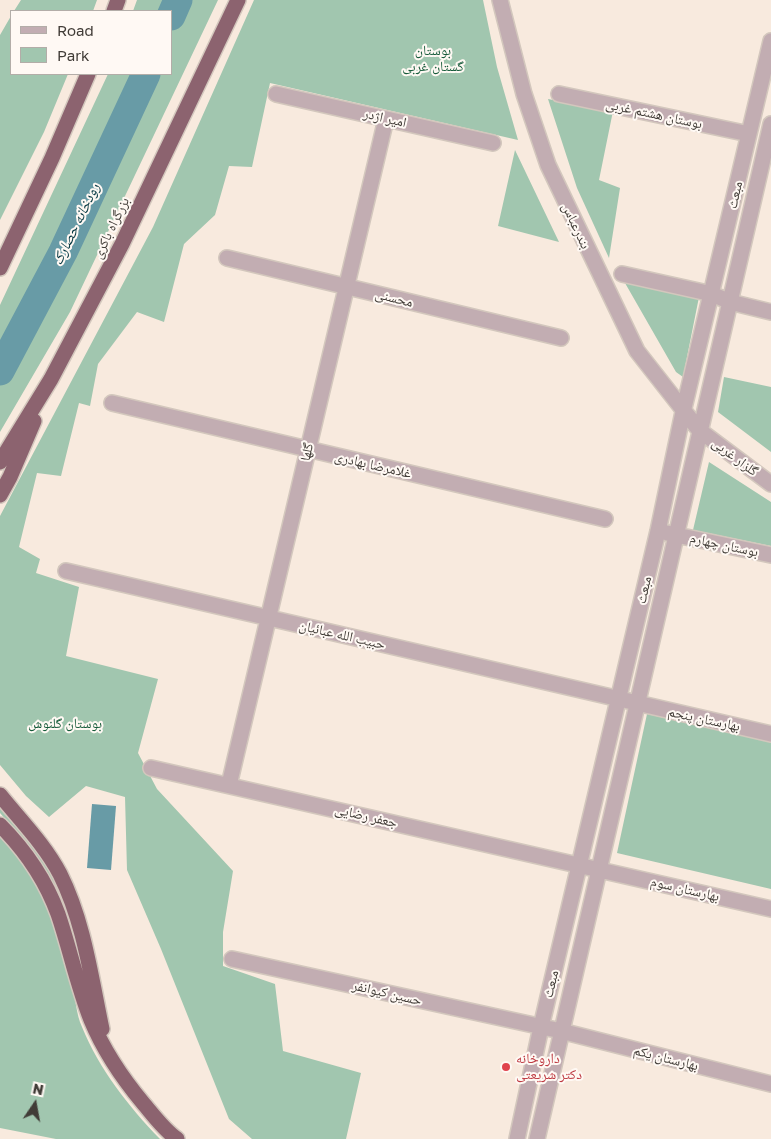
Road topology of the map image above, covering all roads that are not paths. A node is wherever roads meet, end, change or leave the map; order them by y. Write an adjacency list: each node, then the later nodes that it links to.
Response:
1 (238, 0): 19 (highway, بزرگراه باکری)
2 (500, 0): 21 (street, بندرعباس)
3 (771, 41): 9 (street, مبعث)
4 (88, 75): 12 (highway)
5 (276, 94): 7 (street, امیر اژدر)
6 (559, 94): 9 (street, بوستان هشتم غربی)
7 (386, 119): 10 (street, امیر اژدر); 14 (street, گلها)
8 (771, 124): 16 (street, مبعث)
9 (750, 134): 15 (street, مبعث)
10 (493, 143)
11 (227, 258): 14 (street, محسنی)
12 (0, 268)
13 (622, 274): 15 (street)
14 (346, 286): 18 (street, محسنی); 23 (street, گلها)
15 (712, 294): 16 (street); 21 (street, مبعث)
16 (730, 302): 17 (street); 22 (street, مبعث)
17 (771, 312)
18 (561, 338)
19 (51, 379): 24 (highway, بزرگراه باکری); 26 (highway)
20 (112, 403): 23 (street, غلامرضا بهادری)
21 (683, 412): 22 (street, بندرعباس); 28 (street, مبعث)
22 (699, 430): 25 (street, گلزار غربی); 29 (street, مبعث)
23 (308, 449): 27 (street, غلامرضا بهادری); 32 (street, گلها)
24 (0, 462)
25 (771, 484)
26 (0, 495)
27 (605, 519)
28 (658, 530): 29 (street, بوستان چهارم); 33 (street, مبعث)
29 (676, 535): 30 (street, بوستان چهارم); 34 (street, مبعث)
30 (771, 555)
31 (66, 571): 32 (street, حبیب الله عبائیان)
32 (268, 618): 33 (street, حبیب الله عبائیان); 37 (street, گلها)
33 (619, 700): 34 (street, حبیب الله عبائیان); 40 (street, مبعث)
34 (637, 704): 35 (street, بهارستان پنجم); 41 (street, مبعث)
35 (771, 734)
36 (151, 768): 37 (street, جعفر رضایی)
37 (229, 785): 40 (street, جعفر رضایی)
38 (0, 795): 46 (highway)
39 (0, 825): 46 (highway)
40 (581, 865): 41 (street, جعفر رضایی); 44 (street, مبعث)
41 (599, 869): 42 (street, بهارستان سوم); 45 (street, مبعث)
42 (771, 909)
43 (232, 958): 44 (street, حسین کیوانفر)
44 (541, 1027): 45 (street, حسین کیوانفر); 49 (street, مبعث)
45 (561, 1031): 47 (street, بهارستان یکم); 50 (street, مبعث)
46 (107, 1050): 48 (highway)
47 (771, 1084)
48 (177, 1139)
49 (516, 1139)
50 (536, 1139)

